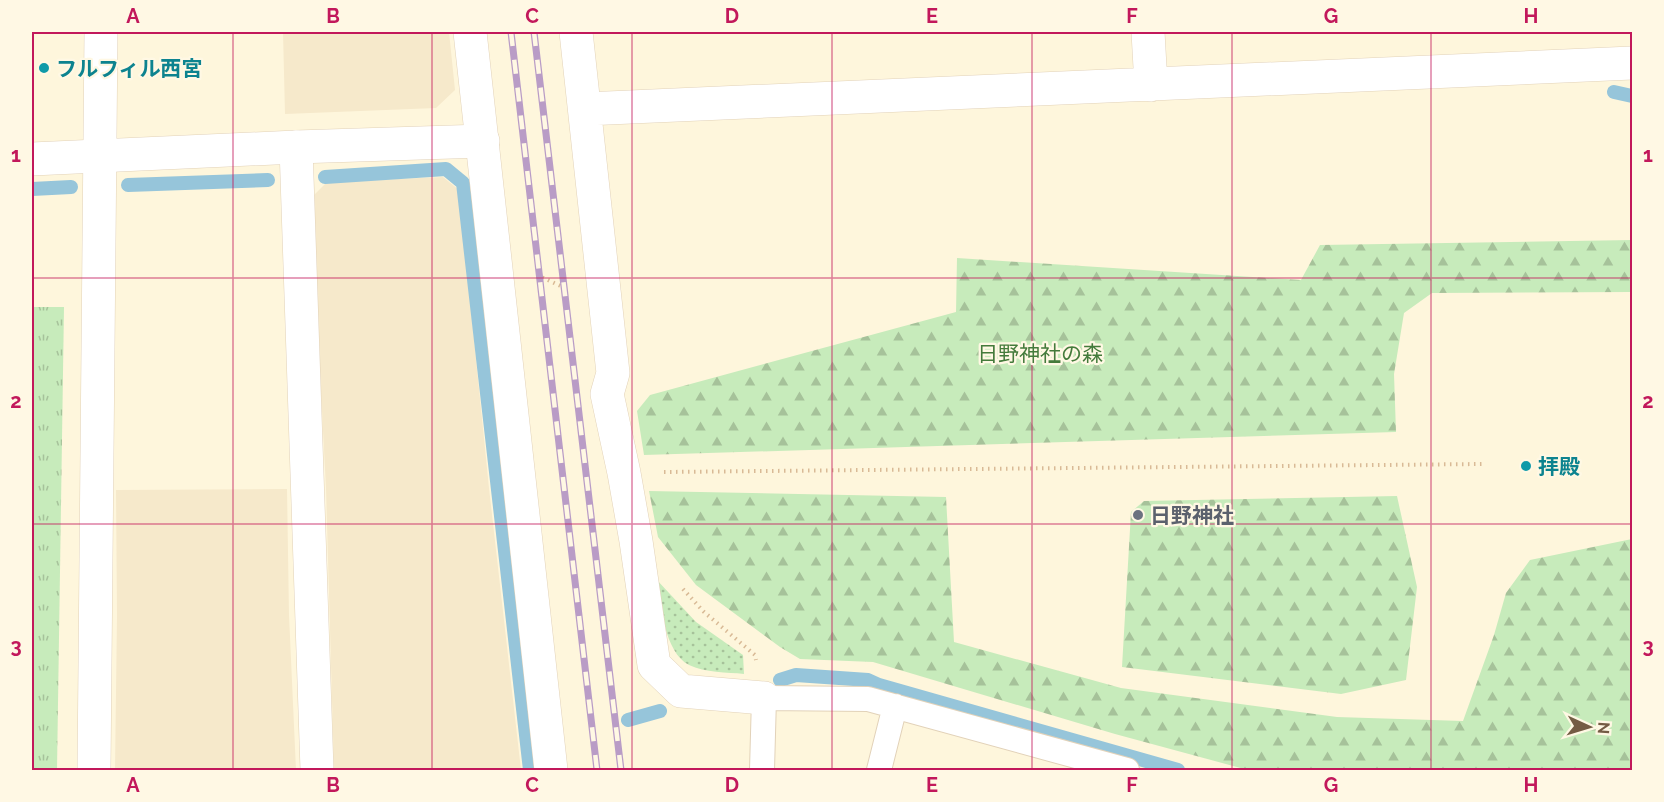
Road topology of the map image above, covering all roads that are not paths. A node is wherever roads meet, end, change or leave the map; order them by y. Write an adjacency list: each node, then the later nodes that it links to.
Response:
1 (101, 32): 10 (street)
2 (470, 32): 8 (street)
3 (576, 32): 7 (street)
4 (1148, 32): 6 (street)
5 (1632, 63): 6 (street)
6 (1151, 85): 7 (street)
7 (585, 109): 12 (street)
8 (483, 141): 9 (street); 16 (street)
9 (296, 147): 10 (street); 15 (street)
10 (99, 157): 11 (street); 14 (street)
11 (32, 159)
12 (760, 698): 13 (lane); 17 (lane)
13 (895, 706): 18 (lane); 19 (lane)
14 (94, 771)
15 (317, 771)
16 (551, 771)
17 (762, 771)
18 (879, 771)
19 (1127, 771)

